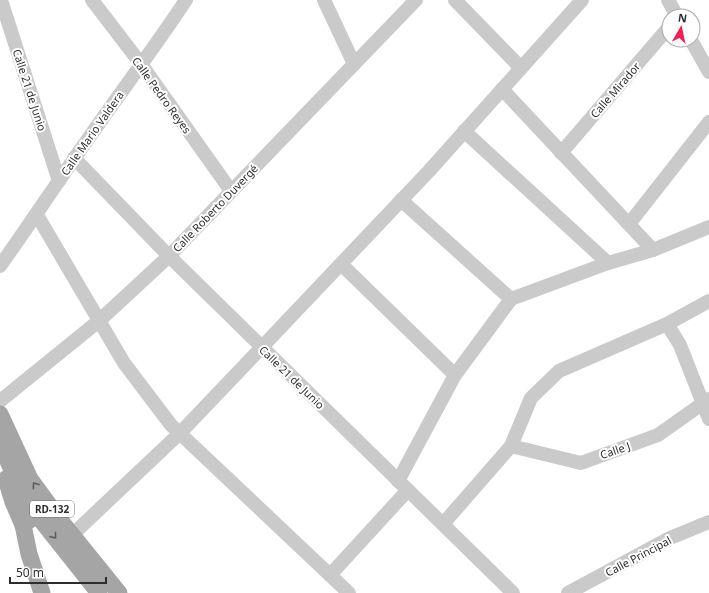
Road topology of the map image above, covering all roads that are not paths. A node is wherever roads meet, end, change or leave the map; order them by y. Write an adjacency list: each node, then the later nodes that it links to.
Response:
1 (1, 0): 19 (street, Calle 21 de Junio)
2 (92, 0): 10 (street, Calle Pedro Reyes)
3 (186, 0): 10 (street, Calle Mario Valdera)
4 (324, 0): 11 (street)
5 (416, 0): 11 (street, Calle Roberto Duvergé)
6 (455, 0): 12 (street)
7 (582, 0): 12 (street)
8 (661, 36): 17 (street, Calle Mirador)
9 (696, 48): 13 (street)
10 (140, 64): 18 (street, Calle Mario Valdera); 20 (street, Calle Pedro Reyes)
11 (354, 64): 20 (street, Calle Roberto Duvergé)
12 (521, 68): 14 (street)
13 (709, 72)
14 (502, 89): 16 (street); 17 (street)
15 (709, 122): 23 (street)
16 (464, 131): 21 (street); 27 (street)
17 (561, 152): 23 (street)
18 (74, 158): 19 (street, Calle Mario Valdera); 26 (street, Calle 21 de Junio)
19 (58, 181): 22 (street, Calle Mario Valdera)
20 (231, 191): 26 (street, Calle Roberto Duvergé)
21 (401, 200): 28 (street); 30 (street)
22 (37, 215): 29 (street, Calle Mario Valdera); 32 (street)
23 (629, 224): 25 (street)
24 (709, 227): 25 (street)
25 (653, 250): 27 (street)
26 (169, 256): 32 (street, Calle Roberto Duvergé); 34 (street, Calle 21 de Junio)
27 (608, 263): 30 (street)
28 (341, 264): 34 (street); 35 (street)
29 (0, 266)
30 (511, 299): 35 (street)
31 (709, 301): 33 (street)
32 (100, 320): 36 (street, Calle Roberto Duvergé); 40 (street)
33 (667, 324): 37 (street); 42 (street)
34 (262, 347): 40 (street); 43 (street, Calle 21 de Junio)
35 (455, 374): 43 (street)
36 (0, 401)
37 (706, 401): 39 (street); 42 (street, Calle J)
38 (0, 414): 44 (main road, RD-132, one-way to 38)
39 (709, 419)
40 (180, 433): 47 (street); 48 (street)
41 (0, 443): 44 (main road, RD-132)
42 (511, 446): 46 (street)
43 (403, 485): 46 (street, Calle 21 de Junio); 48 (street)
44 (36, 515): 47 (main road, RD-132); 49 (main road); 50 (main road, RD-132, one-way to 50)
45 (709, 522): 54 (street, Calle Principal)
46 (443, 524): 53 (street, Calle 21 de Junio)
47 (72, 535): 51 (main road, RD-132)
48 (330, 575): 52 (street)
49 (42, 593)
50 (99, 593)
51 (119, 593)
52 (349, 593)
53 (513, 593)
54 (568, 593)

